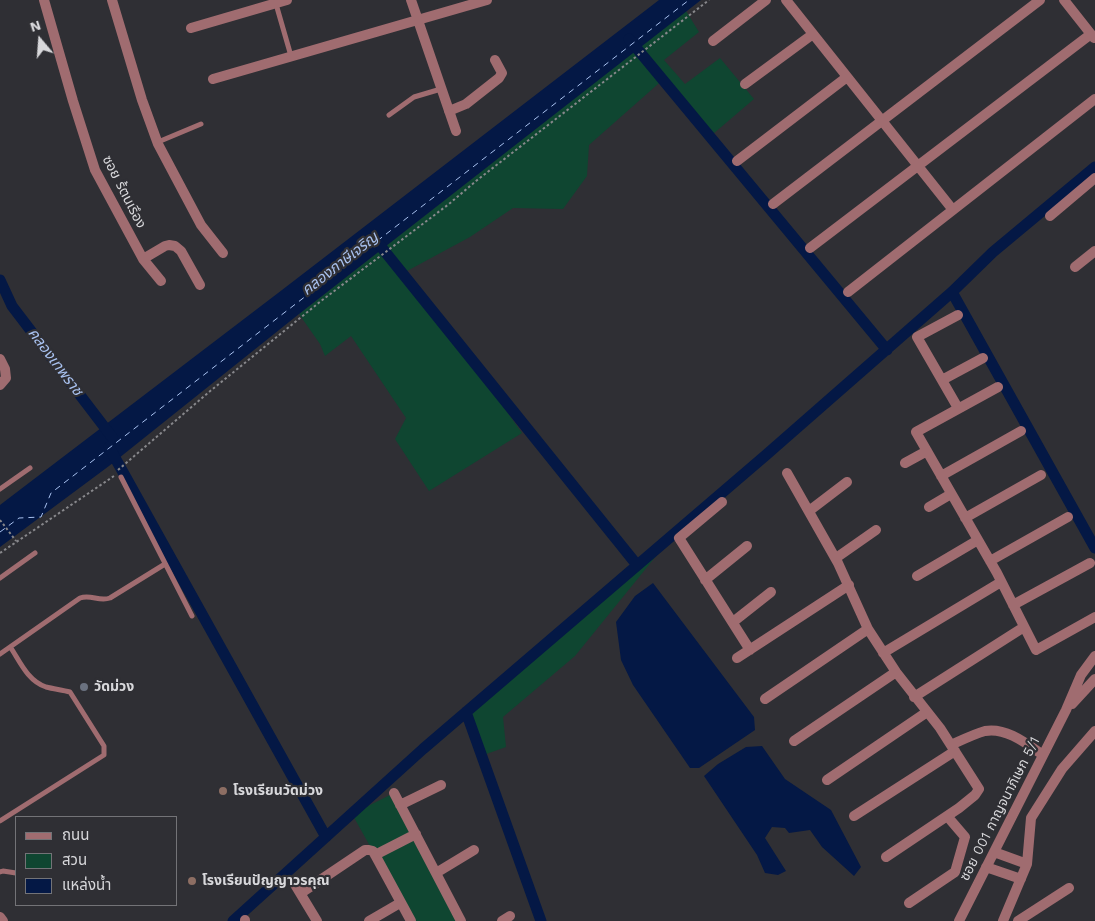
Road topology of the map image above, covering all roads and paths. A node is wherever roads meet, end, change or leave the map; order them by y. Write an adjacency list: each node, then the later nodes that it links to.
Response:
1 (44, 0): 39 (street, ซอย ร้ตนเรึอง)
2 (112, 0): 29 (street)
3 (287, 0): 11 (street)
4 (411, 0): 12 (street)
5 (487, 0): 12 (street)
6 (709, 0): 70 (path)
7 (766, 0): 16 (street)
8 (786, 0): 14 (street)
9 (1040, 0): 26 (street)
10 (1064, 0): 15 (street)
11 (276, 3): 13 (street); 17 (lane)
12 (418, 20): 17 (street); 22 (street)
13 (191, 28)
14 (812, 34): 19 (street); 21 (street)
15 (1093, 36): 31 (street)
16 (713, 41)
17 (291, 56): 20 (street)
18 (495, 60): 24 (street)
19 (847, 78): 26 (street); 30 (street)
20 (213, 79)
21 (745, 84)
22 (441, 89): 24 (street); 25 (lane)
23 (1095, 99): 34 (street)
24 (449, 111): 28 (street)
25 (389, 114)
26 (882, 121): 31 (street); 33 (street)
27 (201, 124): 29 (lane)
28 (456, 131)
29 (158, 142): 38 (street)
30 (736, 161)
31 (918, 166): 34 (street); 36 (street)
32 (1095, 178): 35 (street)
33 (773, 204)
34 (952, 210): 43 (street)
35 (1050, 216)
36 (810, 248)
37 (1095, 251): 40 (street)
38 (223, 253)
39 (143, 259): 41 (street, ซอย ร้ตนเรึอง); 42 (street)
40 (1075, 267)
41 (161, 281)
42 (200, 285)
43 (848, 292)
44 (958, 316): 47 (street)
45 (0, 358): 48 (street)
46 (983, 358): 47 (street)
47 (942, 380): 50 (street)
48 (0, 385)
49 (998, 387): 50 (street)
50 (958, 408): 52 (street)
51 (1020, 431): 57 (street)
52 (927, 451): 53 (street); 57 (street)
53 (905, 463)
54 (30, 468): 60 (lane)
55 (787, 473): 64 (street)
56 (1041, 475): 65 (street)
57 (941, 476): 61 (street)
58 (121, 477): 77 (lane)
59 (847, 482): 64 (street)
60 (0, 489)
61 (952, 494): 63 (street); 65 (street)
62 (722, 502): 80 (street)
63 (929, 507)
64 (809, 511): 74 (street)
65 (965, 518): 69 (street)
66 (1068, 518): 75 (street)
67 (0, 520): 70 (path)
68 (876, 530): 74 (street)
69 (978, 540): 75 (street); 78 (street)
70 (16, 541): 72 (path)
71 (747, 546): 80 (street)
72 (0, 553)
73 (35, 553): 79 (lane)
74 (836, 558): 82 (street)
75 (990, 561): 81 (street)
76 (1090, 563): 84 (street)
77 (165, 564): 85 (lane); 90 (lane)
78 (917, 576)
79 (0, 578)
80 (705, 580): 87 (street)
81 (1001, 582): 84 (street); 92 (street)
82 (849, 585): 89 (street); 91 (street)
83 (771, 592): 87 (street)
84 (1013, 605): 88 (street)
85 (192, 616)
86 (1095, 617): 88 (street)
87 (733, 622): 91 (street)
88 (1024, 627): 98 (street)
89 (868, 629): 92 (street); 99 (street)
90 (11, 648): 93 (lane); 112 (lane)
91 (750, 650): 95 (street)
92 (883, 653): 96 (street)
93 (0, 654)
94 (1095, 656): 100 (street, ซอย 001 กาญจนาภิเษก 5/1)
95 (737, 658)
96 (896, 672): 98 (street); 103 (street)
97 (1094, 680): 100 (street, ซอย 001 กาญจนาภิเษก 5/1)
98 (914, 697): 101 (street)
99 (765, 699)
100 (1066, 710): 105 (street, ซอย 001 กาญจนาภิเษก 5/1)
101 (926, 712): 104 (street); 106 (street)
102 (1095, 731): 118 (street)
103 (794, 741)
104 (953, 748): 105 (street); 110 (street); 111 (street)
105 (1043, 756): 115 (street, ซอย 001 กาญจนาภิเษก 5/1)
106 (827, 780)
107 (441, 785): 109 (street)
108 (394, 793): 109 (street)
109 (400, 806): 113 (street)
110 (854, 816)
111 (947, 816): 117 (street); 128 (street)
112 (0, 821)
113 (416, 834): 116 (street); 122 (street)
114 (474, 850): 122 (street)
115 (994, 852): 118 (street); 119 (street, ซอย 001 กาญจนาภิเษก 5/1)
116 (375, 855): 126 (street); 127 (street)
117 (886, 857)
118 (1028, 864): 123 (street)
119 (986, 867): 123 (street); 135 (street, ซอย 001 กาญจนาภิเษก 5/1)
120 (0, 872): 121 (lane)
121 (15, 873)
122 (436, 873): 134 (street)
123 (1020, 879): 136 (street)
124 (294, 883): 126 (street)
125 (1069, 888): 137 (street)
126 (301, 893): 131 (street)
127 (400, 903): 132 (street); 133 (street)
128 (909, 903)
129 (0, 917): 130 (street)
130 (3, 921)
131 (317, 921)
132 (369, 921)
133 (411, 921)
134 (461, 921)
135 (959, 921)
136 (1003, 921)
137 (1018, 921)

